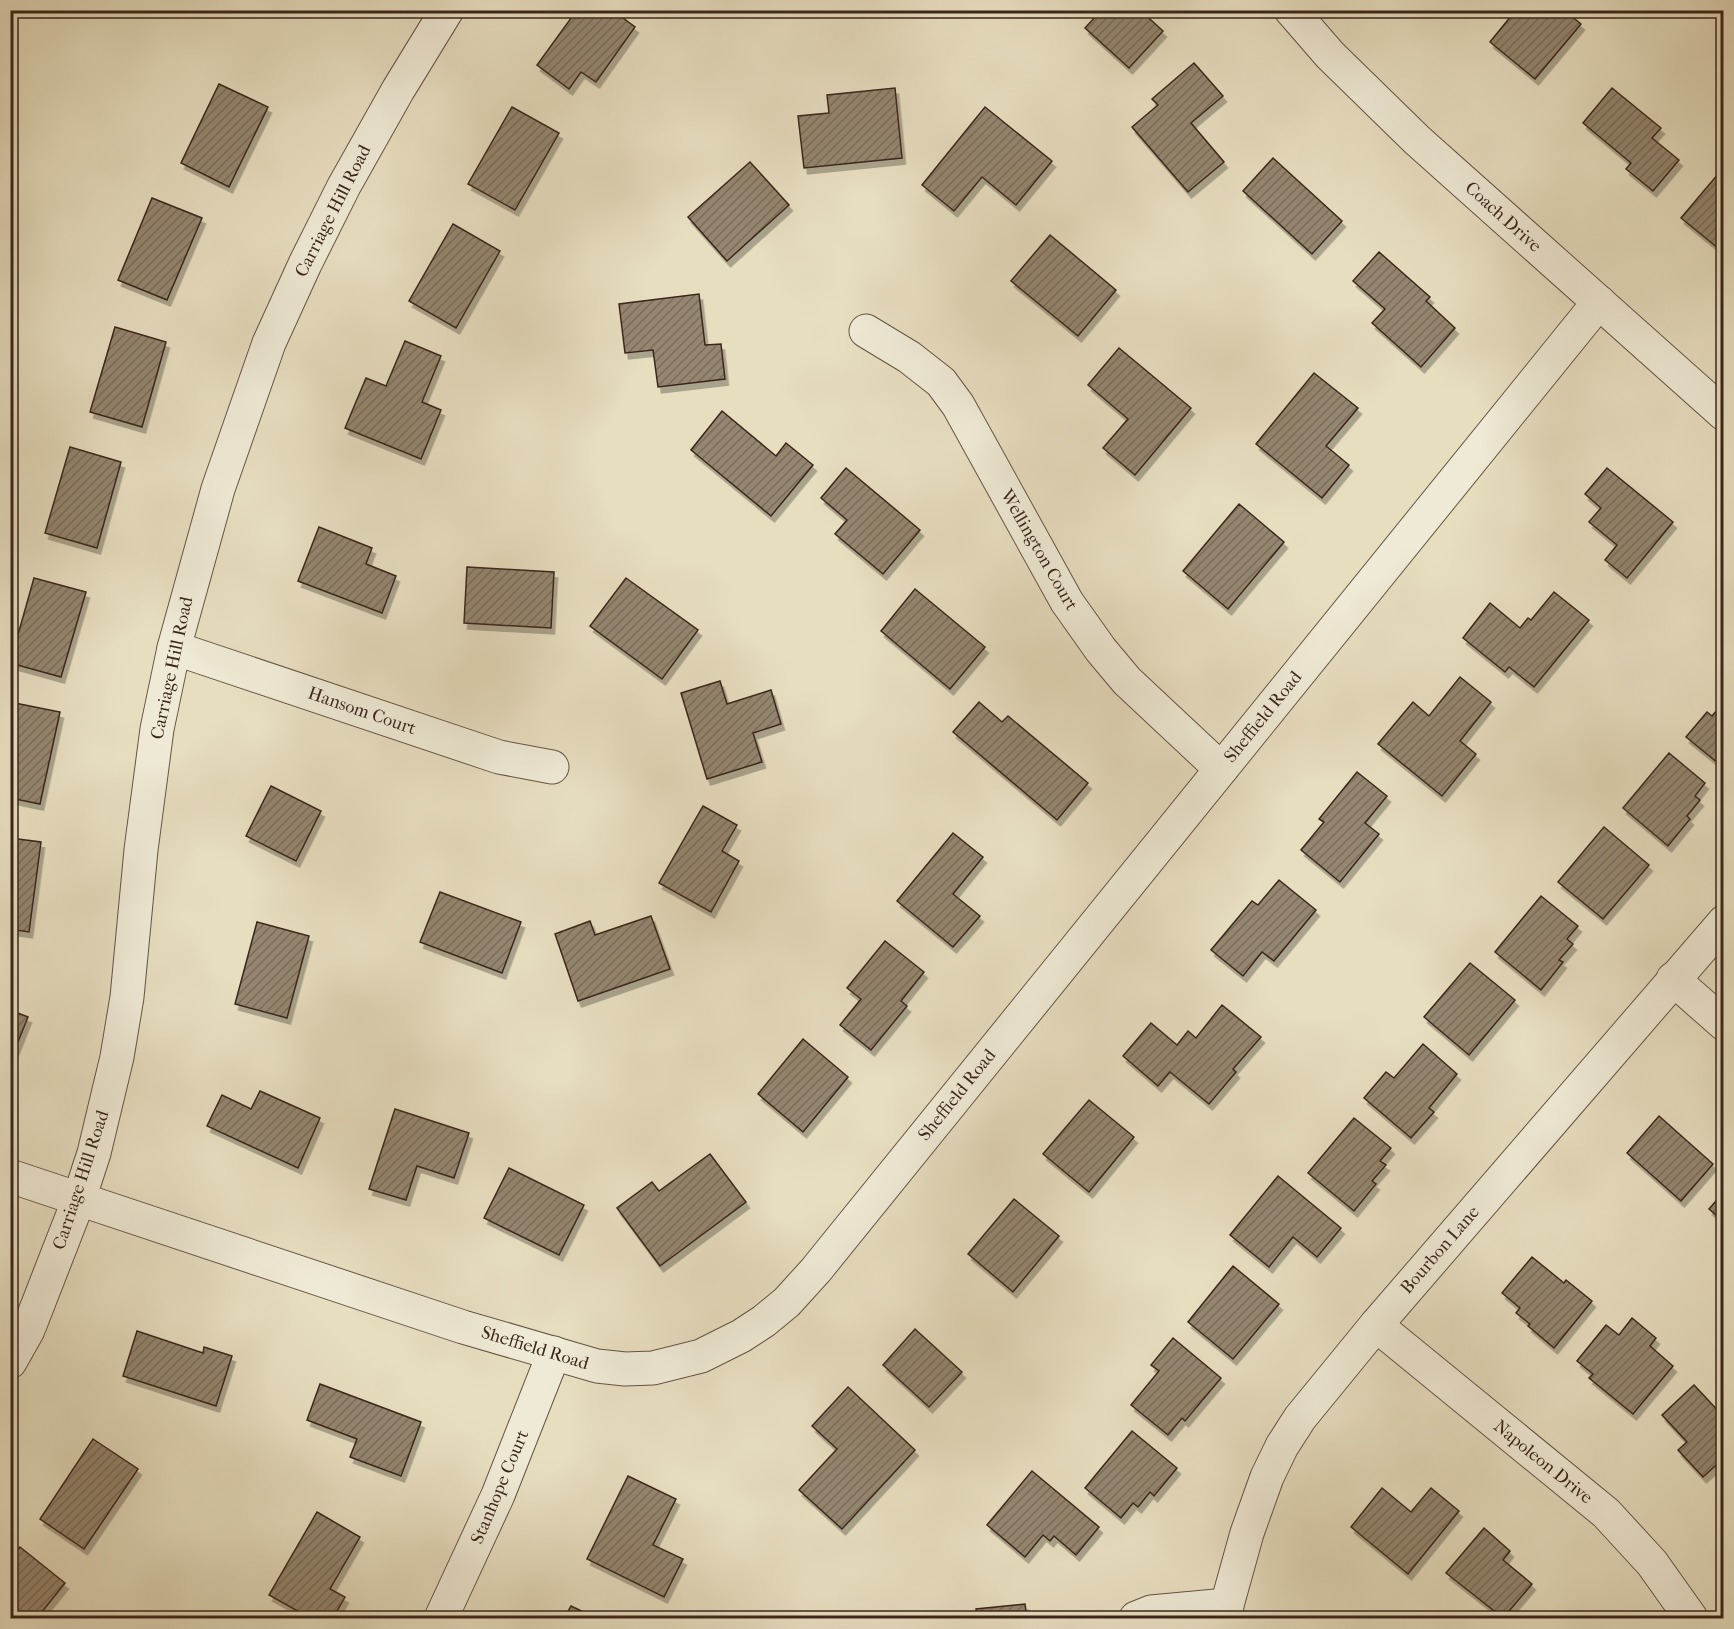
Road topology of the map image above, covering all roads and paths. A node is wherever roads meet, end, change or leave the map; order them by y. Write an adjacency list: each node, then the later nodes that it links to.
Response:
1 (447, 10): 6 (street, Carriage Hill Road)
2 (1291, 10): 3 (street, Coach Drive)
3 (1599, 302): 5 (street, Coach Drive); 8 (street, Sheffield Road)
4 (866, 330): 8 (street, Wellington Court)
5 (1724, 414)
6 (174, 648): 7 (street, Hansom Court); 13 (street, Carriage Hill Road)
7 (552, 767)
8 (1221, 769): 15 (street, Sheffield Road)
9 (1724, 922): 10 (street, Bourbon Lane)
10 (1673, 979): 11 (street); 14 (street, Bourbon Lane)
11 (1724, 1024)
12 (10, 1176): 13 (street, Sheffield Road)
13 (79, 1199): 15 (street, Sheffield Road); 16 (street, Carriage Hill Road)
14 (1376, 1325): 17 (street, Bourbon Lane); 20 (street, Napoleon Drive)
15 (554, 1353): 18 (street, Stanhope Court)
16 (10, 1362)
17 (1227, 1612): 19 (street)
18 (441, 1618)
19 (1136, 1618)
20 (1691, 1618)

